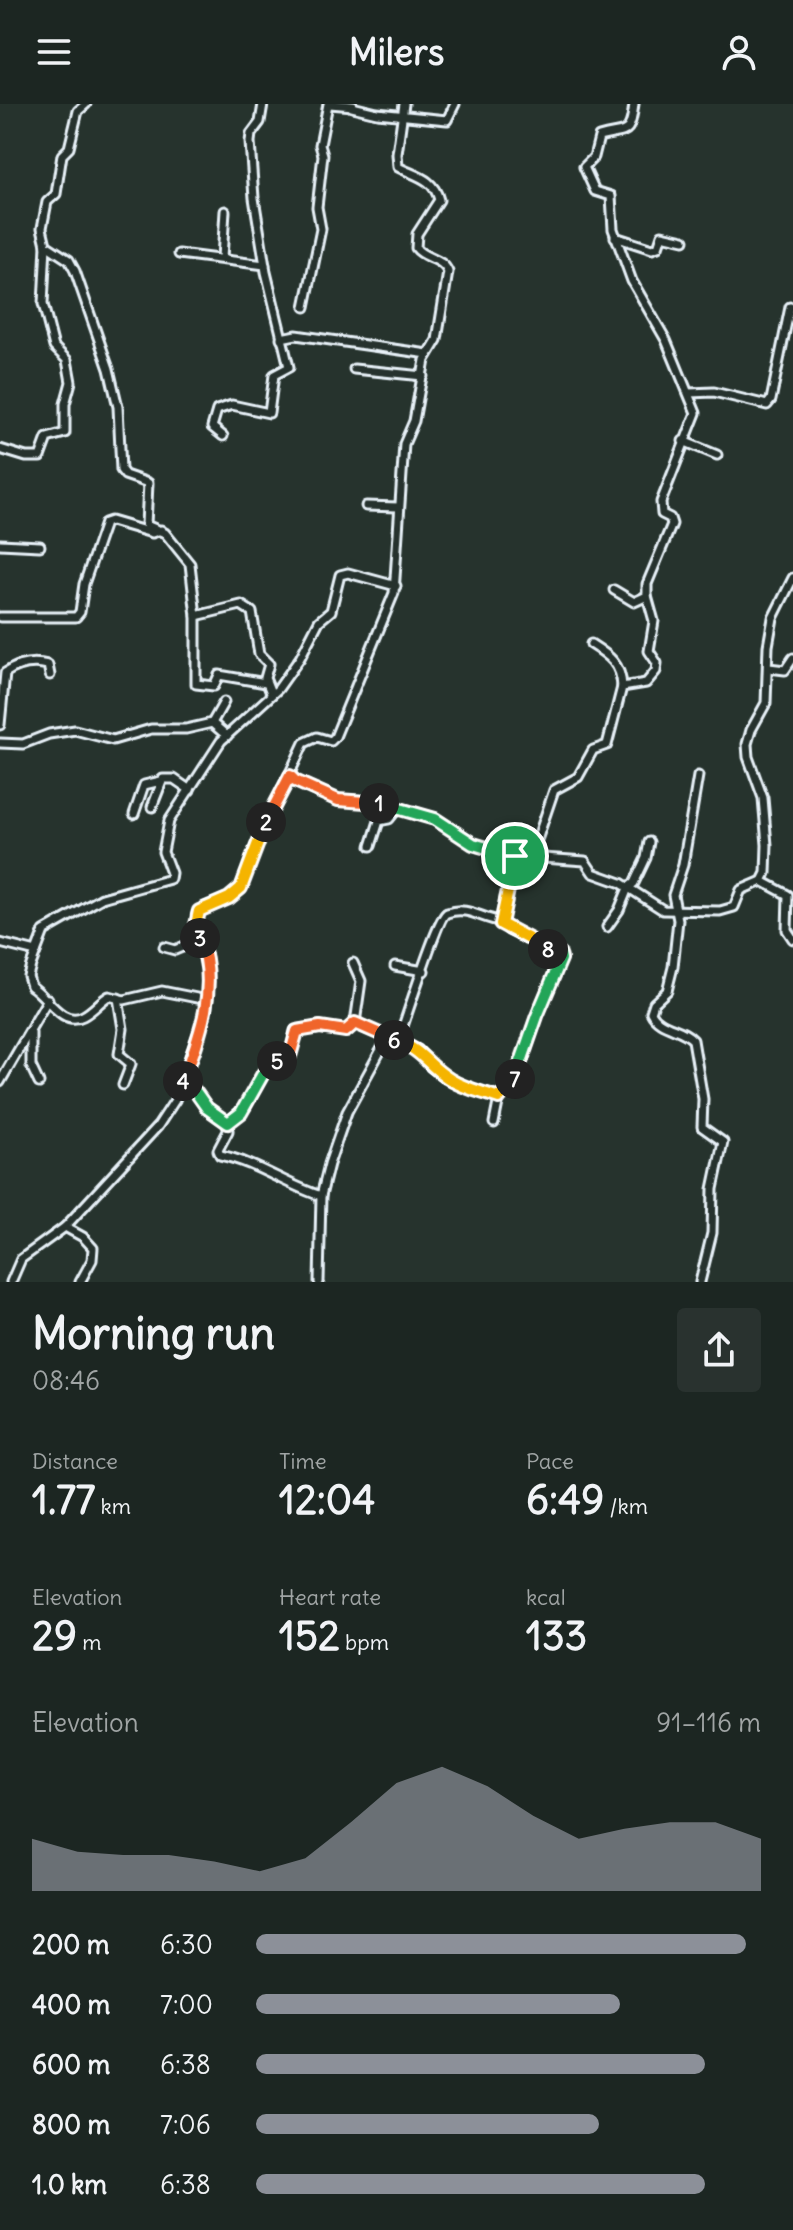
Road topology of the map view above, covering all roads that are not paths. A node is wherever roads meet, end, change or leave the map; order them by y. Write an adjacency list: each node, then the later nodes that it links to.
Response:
1 (86, 104): 12 (street)
2 (263, 104): 15 (street)
3 (329, 104): 7 (street); 16 (street)
4 (404, 104): 8 (street)
5 (455, 104): 8 (street)
6 (634, 104): 10 (street)
7 (353, 105): 8 (street)
8 (403, 116): 19 (street)
9 (225, 211): 14 (street)
10 (615, 237): 11 (street); 22 (street)
11 (684, 240)
12 (46, 245): 25 (street); 29 (street)
13 (179, 254): 14 (street)
14 (222, 258): 15 (street)
15 (265, 265): 18 (street)
16 (305, 307)
17 (790, 307): 22 (street)
18 (281, 338): 19 (street); 23 (street)
19 (428, 354): 21 (street)
20 (354, 369): 21 (street)
21 (423, 376): 28 (street)
22 (689, 393): 24 (street)
23 (223, 436)
24 (683, 441): 26 (street); 35 (street)
25 (0, 449)
26 (717, 455)
27 (366, 506): 28 (street)
28 (398, 507): 33 (street)
29 (161, 530): 36 (street); 37 (street)
30 (0, 544): 31 (street)
31 (40, 546)
32 (793, 578): 40 (street)
33 (396, 586): 44 (street); 50 (street)
34 (614, 590): 35 (street)
35 (647, 596): 43 (street)
36 (196, 616): 42 (street); 42 (street)
37 (0, 617)
38 (591, 644): 43 (street)
39 (793, 658): 40 (street)
40 (769, 668): 61 (street)
41 (50, 675): 47 (street)
42 (266, 683): 44 (street)
43 (622, 687): 60 (street)
44 (271, 693): 48 (street)
45 (224, 702): 46 (street)
46 (212, 723): 48 (street); 49 (street)
47 (0, 725)
48 (227, 736): 53 (street)
49 (0, 743)
50 (290, 776): 55 (street); 66 (street)
51 (698, 776): 63 (street)
52 (161, 781): 53 (street); 54 (street); 56 (street)
53 (190, 790): 70 (street)
54 (152, 807)
55 (397, 809): 58 (street); 59 (street)
56 (134, 814)
57 (649, 842): 62 (street)
58 (371, 846)
59 (515, 856): 60 (street); 64 (street)
60 (531, 858): 62 (street)
61 (762, 881): 63 (street); 67 (street)
62 (628, 888): 63 (street); 65 (street)
63 (678, 910): 92 (street)
64 (501, 921): 73 (street); 84 (street)
65 (607, 927)
66 (201, 939): 69 (street); 76 (street)
67 (793, 939)
68 (0, 943): 70 (street)
69 (164, 947)
70 (36, 952): 75 (street)
71 (353, 963): 77 (street)
72 (395, 966): 73 (street)
73 (424, 971): 79 (street)
74 (118, 998): 75 (street); 76 (street); 83 (street)
75 (48, 999): 78 (street)
76 (207, 1000): 82 (street)
77 (355, 1023): 79 (street); 85 (street)
78 (31, 1031): 80 (street); 81 (street)
79 (388, 1037): 84 (street); 87 (street)
80 (0, 1082)
81 (39, 1083)
82 (182, 1083): 85 (street); 88 (street)
83 (123, 1085)
84 (499, 1098): 86 (street)
85 (228, 1123): 87 (street)
86 (494, 1123)
87 (321, 1196): 91 (street)
88 (65, 1227): 89 (street); 90 (street)
89 (11, 1282)
90 (80, 1282)
91 (319, 1282)
92 (700, 1282)

